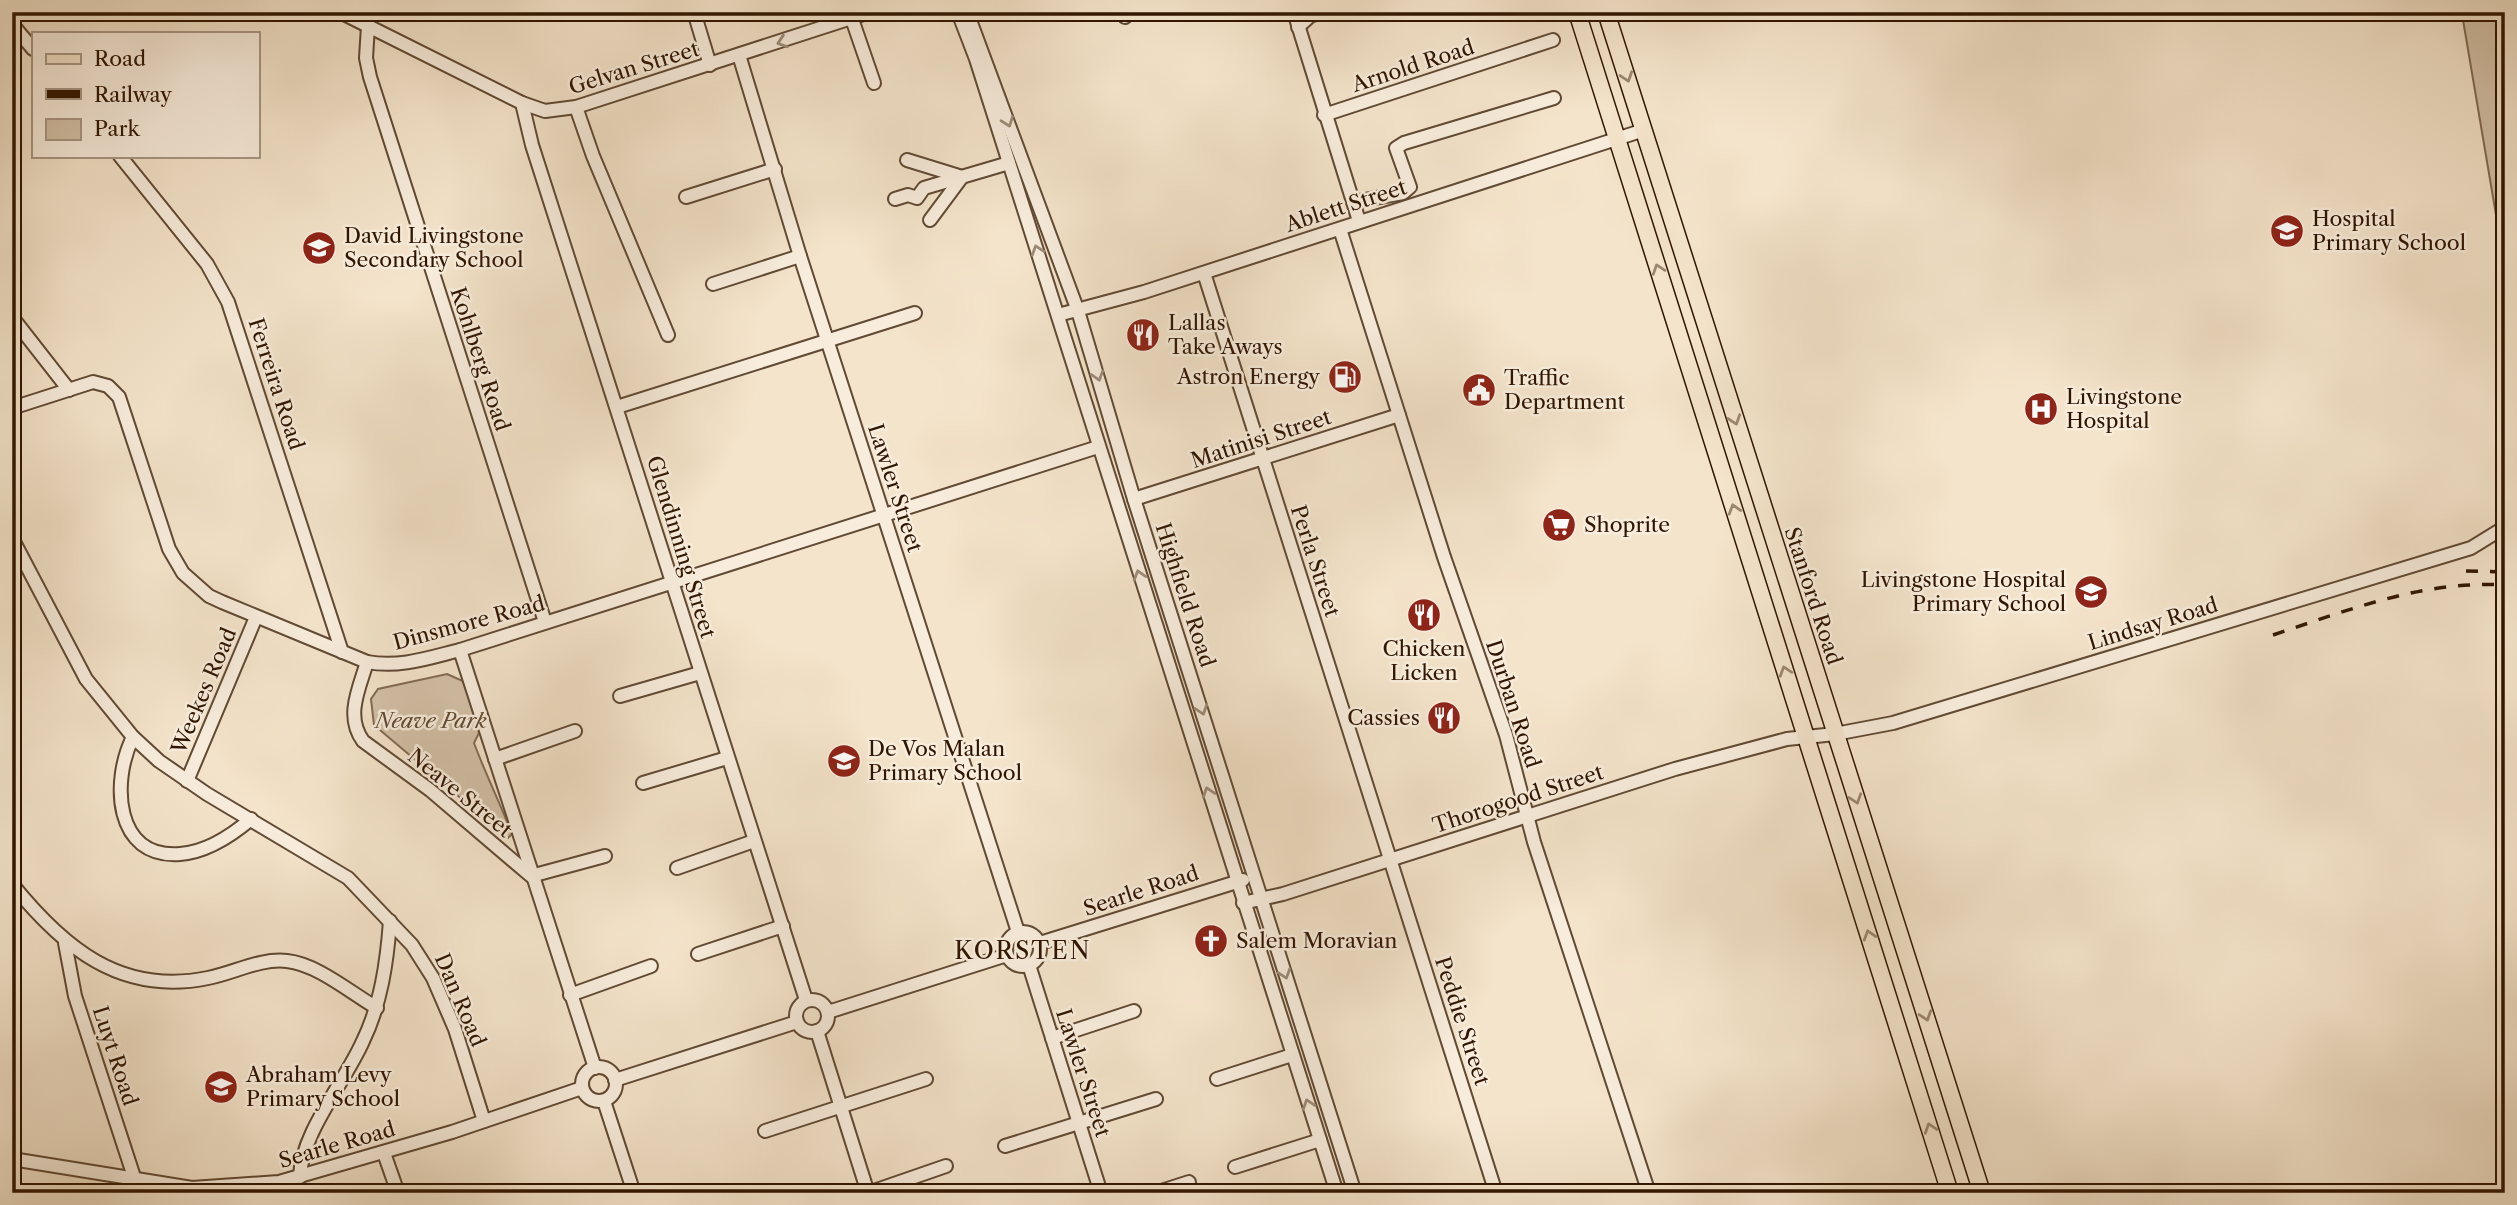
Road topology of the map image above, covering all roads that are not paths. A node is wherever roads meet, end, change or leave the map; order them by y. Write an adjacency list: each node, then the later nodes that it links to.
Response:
1 (340, 12): 12 (street, Gelvan Street)
2 (694, 12): 17 (street)
3 (870, 12): 10 (street, Gelvan Street)
4 (958, 12): 27 (street, Highfield Road)
5 (967, 12): 39 (street, Highfield Road, one-way to 39)
6 (1294, 12): 13 (street)
7 (1321, 12): 13 (street)
8 (1577, 12): 24 (main road)
9 (1606, 12): 23 (main road, Stanford Road, one-way to 23)
10 (852, 19): 16 (street, Gelvan Street, one-way to 16); 18 (street)
11 (12, 24): 15 (street)
12 (369, 26): 20 (street, Gelvan Street); 57 (street, Kohlberg Road)
13 (1298, 27): 22 (street)
14 (1553, 40): 22 (street, Arnold Road)
15 (32, 49)
16 (739, 55): 17 (street, Gelvan Street); 28 (street, Lawler Street)
17 (710, 65): 21 (street, Gelvan Street)
18 (874, 83)
19 (1554, 98): 32 (street)
20 (522, 103): 21 (street, Gelvan Street); 46 (street, Glendinning Street)
21 (576, 107): 43 (street)
22 (1324, 115): 32 (street)
23 (1644, 130): 24 (street, Ablett Street); 64 (main road, Stanford Road, one-way to 64)
24 (1615, 140): 34 (street, Ablett Street); 65 (main road, one-way to 24)
25 (122, 158): 59 (street, Ferreira Road)
26 (907, 160): 29 (street)
27 (1009, 163): 29 (street); 41 (street, Highfield Road, one-way to 27)
28 (775, 169): 30 (street); 36 (street, Lawler Street)
29 (962, 177): 31 (street); 33 (street)
30 (686, 197)
31 (894, 199)
32 (1353, 202): 34 (street)
33 (930, 220)
34 (1360, 221): 35 (street, Ablett Street)
35 (1340, 229): 37 (street, Ablett Street); 48 (street, Durban Road)
36 (800, 256): 38 (street); 44 (street, Lawler Street)
37 (1204, 273): 39 (street, Ablett Street); 50 (street, Perla Street)
38 (713, 284)
39 (1078, 311): 41 (street, Ablett Street); 51 (street, Highfield Road, one-way to 51)
40 (915, 313): 44 (street)
41 (1058, 315): 49 (street, Highfield Road)
42 (12, 317): 45 (street)
43 (668, 335)
44 (828, 340): 46 (street); 52 (street, Lawler Street)
45 (69, 390): 47 (street, Dinsmore Road); 56 (street, Dinsmore Road)
46 (617, 407): 55 (street, Glendinning Street)
47 (12, 408)
48 (1399, 415): 50 (street, Matinisi Street); 72 (street, Durban Road)
49 (1098, 447): 52 (street, Dinsmore Road); 73 (street, Highfield Road, one-way to 49)
50 (1262, 459): 51 (street, Matinisi Street); 77 (street, Perla Street)
51 (1134, 499): 71 (street, Highfield Road, one-way to 71)
52 (884, 514): 55 (street, Dinsmore Road); 87 (street, Lawler Street)
53 (2505, 527): 64 (street, Lindsay Road)
54 (12, 538): 66 (street, Dan Road)
55 (672, 582): 57 (street, Dinsmore Road); 61 (street, Glendinning Street)
56 (256, 617): 59 (street, Dinsmore Road); 69 (street, Weekes Road)
57 (545, 622): 58 (street, Dinsmore Road)
58 (460, 650): 60 (street, Dinsmore Road); 68 (street, Neave Street)
59 (342, 652): 60 (street, Dinsmore Road)
60 (367, 662): 79 (street, Neave Street)
61 (700, 673): 62 (street); 67 (street, Glendinning Street)
62 (620, 696)
63 (575, 732): 68 (street)
64 (1835, 734): 65 (street, Lindsay Road); 134 (main road, Stanford Road, one-way to 134)
65 (1807, 736): 72 (street, Thorogood Street); 133 (main road, one-way to 65)
66 (133, 737): 69 (street, Dan Road); 74 (street)
67 (727, 758): 70 (street); 75 (street, Glendinning Street)
68 (495, 759): 79 (street, Neave Street)
69 (187, 781): 74 (street, Dan Road)
70 (643, 783)
71 (1233, 808): 73 (street); 80 (street, Highfield Road)
72 (1527, 815): 77 (street, Thorogood Street); 132 (street, Durban Road)
73 (1215, 816): 81 (street, Highfield Road)
74 (251, 819): 85 (street, Dan Road)
75 (754, 841): 78 (street); 86 (street, Glendinning Street)
76 (605, 856): 79 (street)
77 (1390, 861): 83 (street, Thorogood Street); 131 (street, Peddie Street)
78 (677, 868)
79 (531, 876): 94 (street, Neave Street)
80 (1255, 878): 81 (street, Searle Road); 83 (street, Highfield Road)
81 (1236, 881): 84 (street, Highfield Road); 89 (street, Searle Road)
82 (12, 884): 88 (street)
83 (1261, 899): 84 (street, Thorogood Street); 130 (street, Highfield Road, one-way to 130)
84 (1243, 903): 102 (street, Highfield Road)
85 (390, 921): 96 (street); 111 (street, Dan Road)
86 (782, 926): 90 (street); 95 (street, Glendinning Street)
87 (1018, 932): 89 (street); 91 (street)
88 (65, 943): 96 (street); 122 (street, Luyt Road)
89 (1040, 943): 92 (street)
90 (698, 954)
91 (1007, 955): 92 (street); 98 (street)
92 (1029, 965): 101 (street, Lawler Street)
93 (651, 966): 94 (street)
94 (570, 995): 103 (street, Neave Street)
95 (806, 1000): 98 (street); 99 (street)
96 (377, 1008): 120 (street)
97 (1134, 1011): 101 (street)
98 (828, 1012): 100 (street)
99 (797, 1022): 100 (street); 106 (street)
100 (817, 1031): 110 (street)
101 (1052, 1038): 112 (street, Lawler Street)
102 (1292, 1055): 105 (street); 114 (street, Highfield Road, one-way to 102)
103 (595, 1068): 106 (street); 107 (street)
104 (926, 1079): 110 (street)
105 (1217, 1079)
106 (615, 1080): 109 (street)
107 (582, 1088): 109 (street); 111 (street, Searle Road)
108 (1156, 1099): 112 (street)
109 (604, 1101): 125 (street)
110 (840, 1106): 113 (street); 126 (street)
111 (484, 1121): 116 (street, Searle Road)
112 (1079, 1123): 115 (street); 127 (street, Lawler Street)
113 (765, 1131)
114 (1320, 1140): 119 (street); 129 (street, Highfield Road)
115 (1005, 1146)
116 (384, 1153): 120 (street, Searle Road); 124 (street)
117 (12, 1159): 122 (street, Searle Road)
118 (946, 1166): 126 (street)
119 (1235, 1167)
120 (300, 1177): 123 (street, Searle Road)
121 (1189, 1182): 128 (street)
122 (133, 1186): 123 (street, Searle Road)
123 (256, 1189)
124 (398, 1193)
125 (634, 1193)
126 (868, 1193)
127 (1101, 1193)
128 (1155, 1193)
129 (1337, 1193)
130 (1355, 1193)
131 (1496, 1193)
132 (1649, 1193)
133 (1950, 1193)
134 (1982, 1193)

